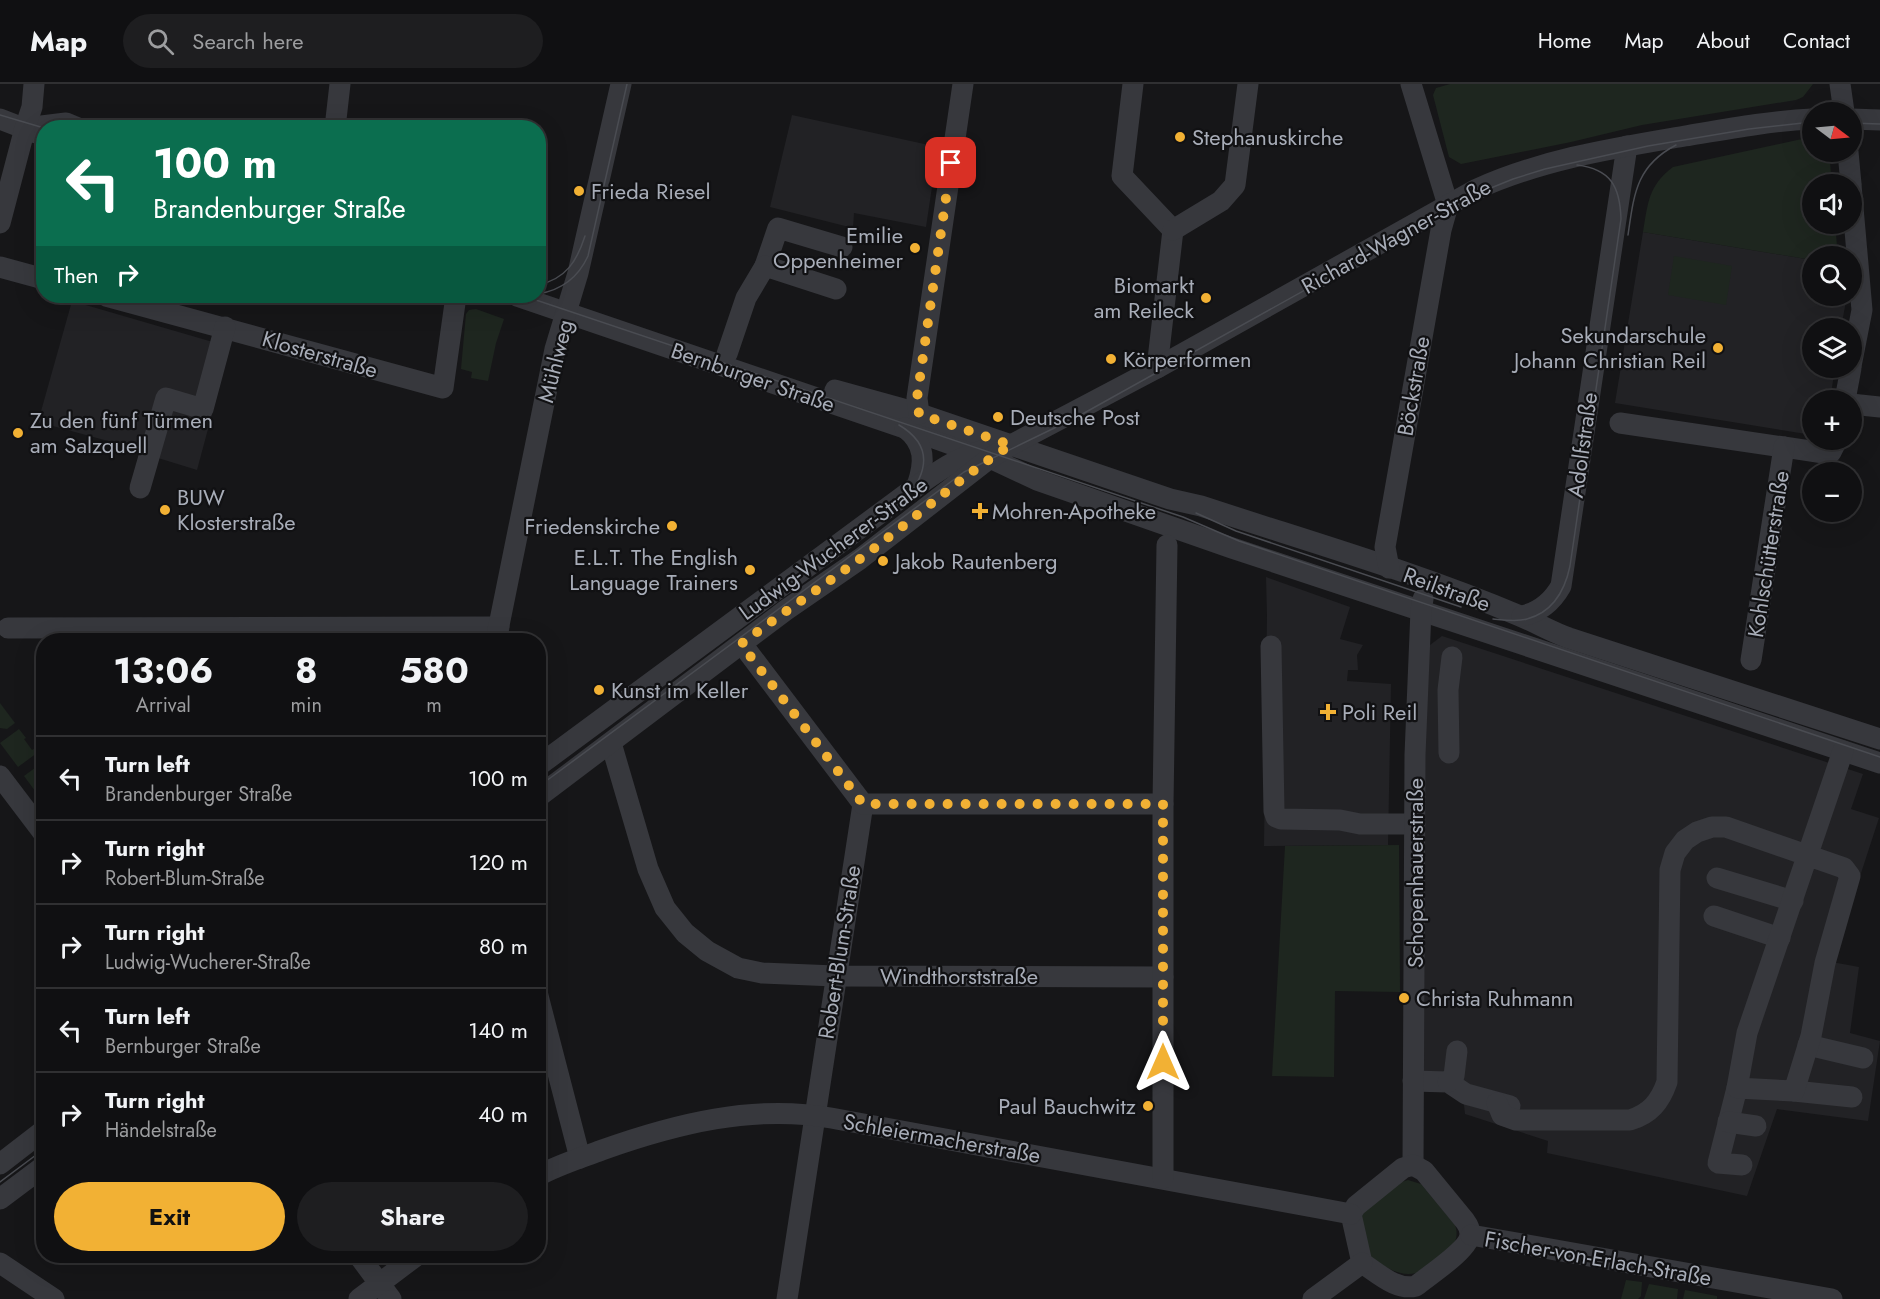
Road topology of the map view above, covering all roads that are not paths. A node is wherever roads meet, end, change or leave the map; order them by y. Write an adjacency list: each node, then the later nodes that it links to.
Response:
1 (34, 84): 15 (street)
2 (340, 84): 12 (street)
3 (621, 84): 30 (street, Mühlweg)
4 (963, 84): 37 (street)
5 (1133, 84): 19 (street)
6 (1248, 84): 19 (street)
7 (1411, 84): 17 (street)
8 (1840, 84): 9 (street)
9 (1843, 102)
10 (0, 119): 15 (street)
11 (1862, 119): 14 (street)
12 (336, 120)
13 (1802, 120): 16 (street, Richard-Wagner-Straße)
14 (1880, 120)
15 (34, 132): 18 (street)
16 (1627, 146): 17 (street, Richard-Wagner-Straße); 52 (street, Adolfstraße)
17 (1448, 205): 34 (street, Richard-Wagner-Straße); 49 (street, Böckstraße)
18 (0, 223)
19 (1173, 230): 34 (street)
20 (1855, 234): 31 (street)
21 (842, 247): 22 (street)
22 (765, 266): 25 (street); 33 (street)
23 (0, 267): 24 (street)
24 (36, 277)
25 (836, 289)
26 (546, 295): 30 (street, Bernburger Straße)
27 (546, 302): 30 (street, Bernburger Straße)
28 (133, 303): 32 (street, Klosterstraße)
29 (455, 303): 32 (street, Klosterstraße)
30 (568, 307): 33 (street, Bernburger Straße); 37 (street, Bernburger Straße); 55 (street, Mühlweg)
31 (1860, 318)
32 (225, 327): 46 (street)
33 (727, 354): 37 (street, Bernburger Straße)
34 (1157, 368): 39 (street, Richard-Wagner-Straße)
35 (1862, 405): 36 (street)
36 (1880, 407)
37 (912, 421): 39 (street, Bernburger Straße); 44 (street, Bernburger Straße); 45 (street)
38 (1620, 423): 40 (street)
39 (1011, 445): 44 (street, Ludwig-Wucherer-Straße); 47 (street, Reilstraße)
40 (1784, 447): 41 (street); 59 (street, Kohlschütterstraße)
41 (1802, 450)
42 (1804, 450): 43 (street)
43 (1832, 450)
44 (990, 459): 45 (street, Ludwig-Wucherer-Straße); 51 (street, Reilstraße); 56 (street, Ludwig-Wucherer-Straße)
45 (917, 486): 64 (street, Ludwig-Wucherer-Straße)
46 (140, 488)
47 (1170, 499): 49 (street, Reilstraße); 50 (street)
48 (1167, 545): 69 (street)
49 (1389, 568): 50 (street, Reilstraße)
50 (1427, 581): 51 (street, Schopenhauerstraße); 52 (street, Reilstraße)
51 (1421, 610): 62 (street, Reilstraße); 63 (street, Schopenhauerstraße)
52 (1522, 616): 60 (street, Reilstraße)
53 (8, 628): 54 (street)
54 (416, 633)
55 (498, 633)
56 (741, 644): 61 (street, Ludwig-Wucherer-Straße); 68 (street)
57 (1271, 646): 71 (street)
58 (1452, 657): 63 (street)
59 (1750, 660)
60 (1880, 739)
61 (611, 743): 67 (street, Ludwig-Wucherer-Straße); 77 (street, Windthorststraße)
62 (1843, 751): 65 (street, Reilstraße); 72 (street)
63 (1415, 755): 71 (street, Schopenhauerstraße)
64 (546, 760)
65 (1880, 763)
66 (0, 776): 70 (street)
67 (546, 791)
68 (863, 804): 69 (street); 77 (street, Robert-Blum-Straße)
69 (1163, 804): 78 (street)
70 (36, 823)
71 (1415, 824): 83 (street, Schopenhauerstraße)
72 (1808, 855): 74 (street); 80 (street); 88 (street)
73 (1717, 878): 74 (street)
74 (1793, 901): 76 (street)
75 (1714, 916): 76 (street)
76 (1780, 938): 85 (street)
77 (835, 976): 78 (street, Windthorststraße); 90 (street, Robert-Blum-Straße)
78 (1163, 977): 100 (street)
79 (546, 1027): 94 (street)
80 (1809, 1045): 82 (street); 86 (street)
81 (1457, 1051): 84 (street)
82 (1863, 1058)
83 (1413, 1081): 84 (street); 96 (street, Schopenhauerstraße)
84 (1448, 1082): 88 (street)
85 (1737, 1088): 86 (street); 91 (street)
86 (1794, 1091): 87 (street)
87 (1852, 1097)
88 (1497, 1103): 89 (street)
89 (1592, 1107)
90 (814, 1114): 94 (street, Schleiermacherstraße); 100 (street, Schleiermacherstraße); 113 (street, Robert-Blum-Straße)
91 (1728, 1122): 92 (street); 97 (street)
92 (1756, 1126)
93 (36, 1136): 95 (street)
94 (580, 1158): 99 (street, Schleiermacherstraße)
95 (0, 1164)
96 (1413, 1165): 102 (street); 103 (street)
97 (1742, 1165)
98 (36, 1172): 101 (street)
99 (546, 1173)
100 (1163, 1178): 102 (street, Schleiermacherstraße)
101 (0, 1199)
102 (1351, 1214): 107 (street)
103 (1471, 1235): 109 (street); 110 (street, Fischer-von-Erlach-Straße)
104 (0, 1263): 111 (street)
105 (364, 1263): 108 (street)
106 (410, 1263): 108 (street)
107 (1362, 1263): 109 (street); 114 (street)
108 (385, 1291): 112 (street)
109 (1407, 1293)
110 (1765, 1293): 115 (street, Fischer-von-Erlach-Straße)
111 (54, 1299)
112 (359, 1299)
113 (787, 1299)
114 (1313, 1299)
115 (1832, 1299)

